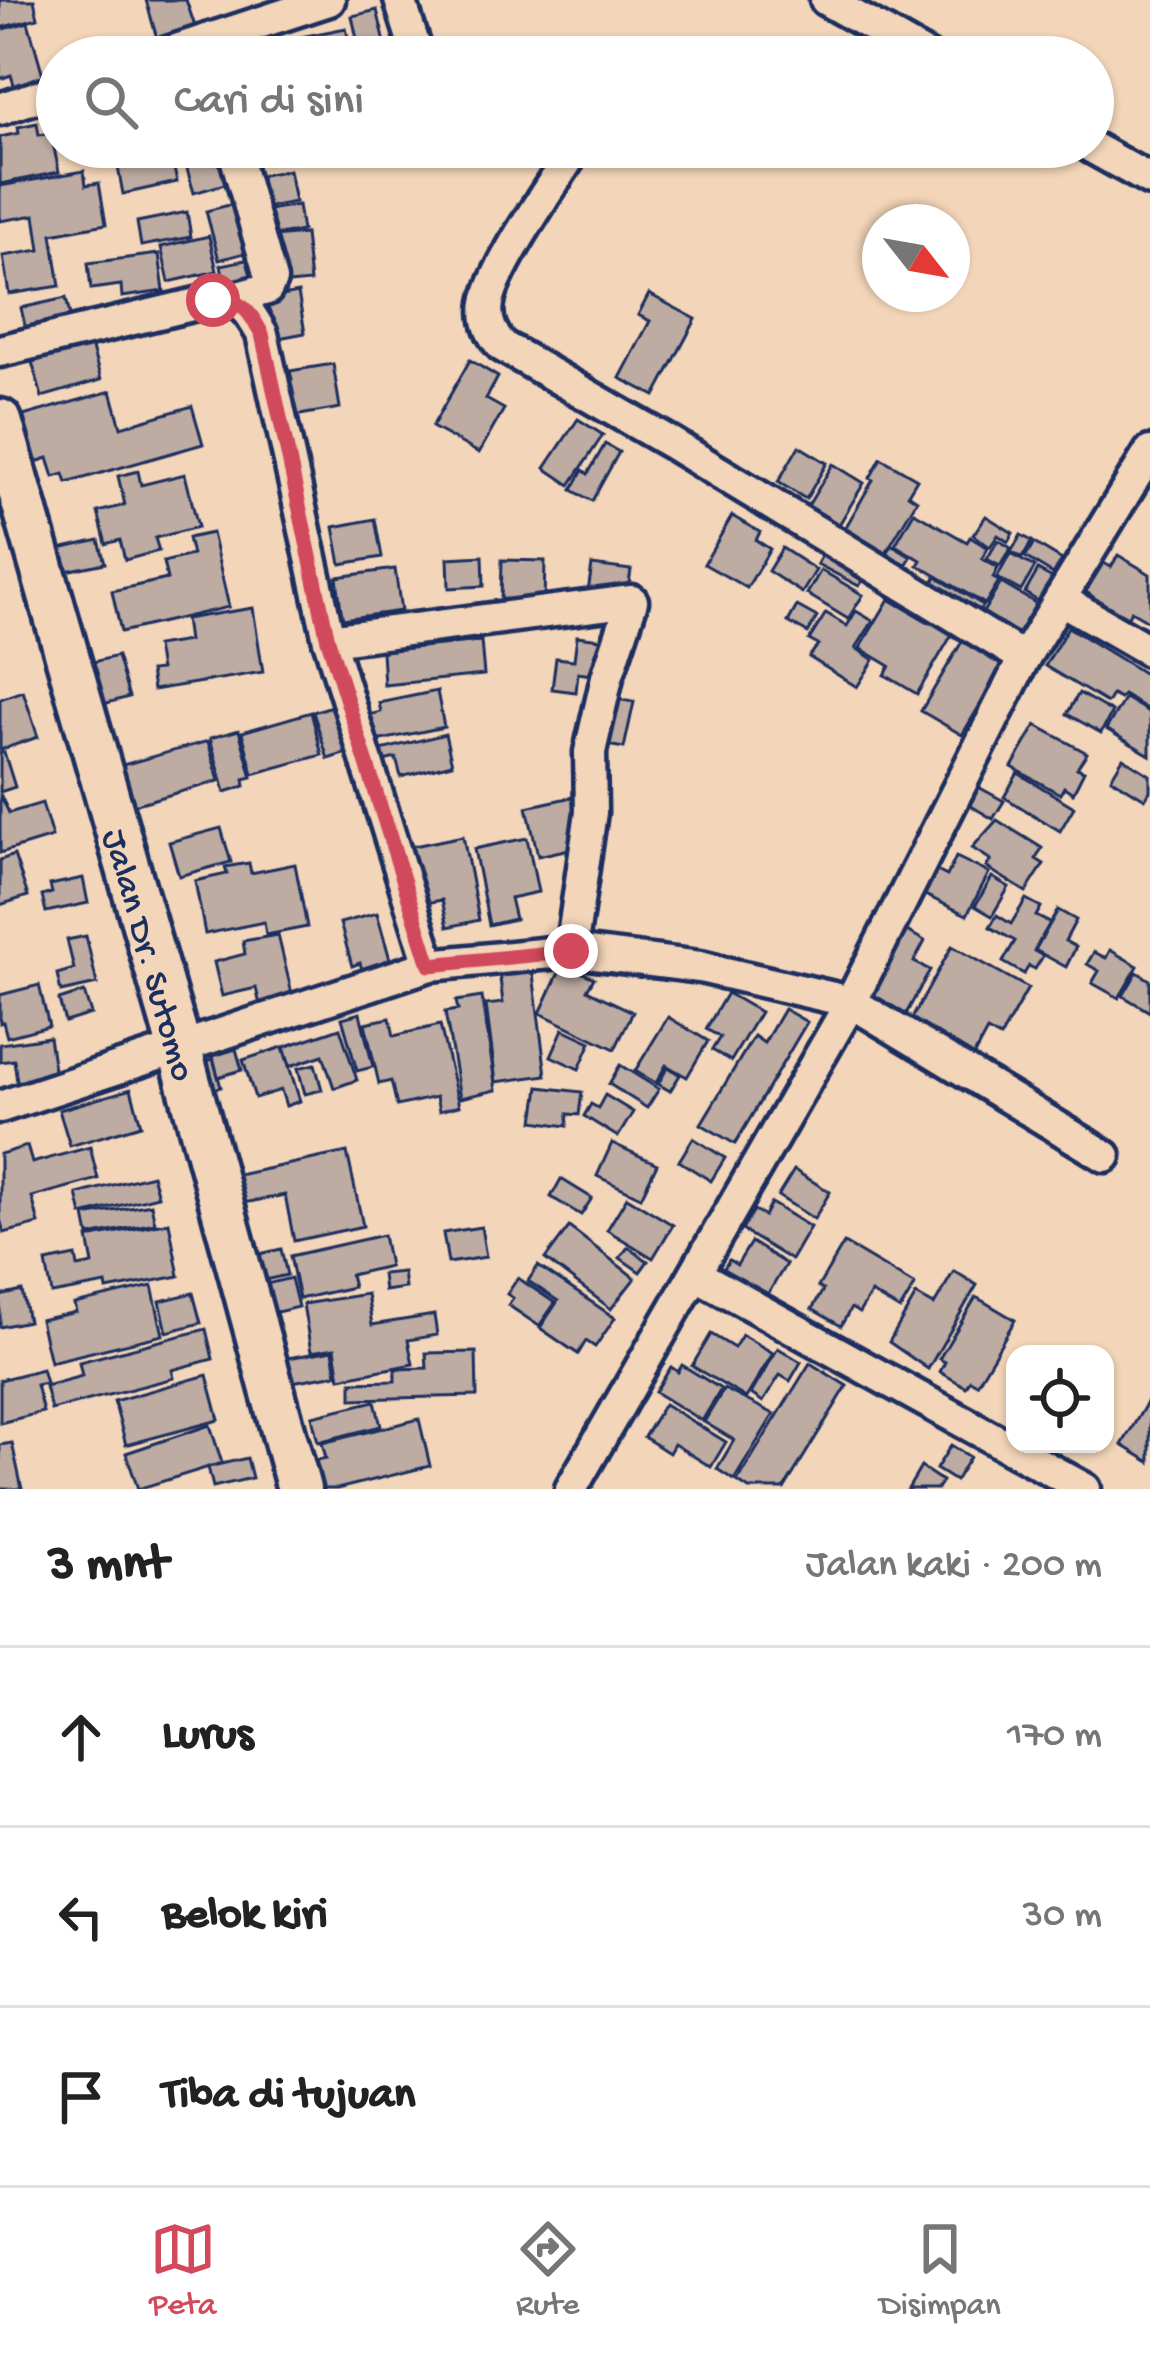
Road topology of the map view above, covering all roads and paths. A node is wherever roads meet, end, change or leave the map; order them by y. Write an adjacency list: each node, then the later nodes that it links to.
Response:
1 (329, 0): 4 (street)
2 (400, 0): 5 (street)
3 (826, 0): 6 (street)
4 (237, 36)
5 (411, 36)
6 (890, 36)
7 (36, 97): 8 (street)
8 (0, 109)
9 (1114, 160): 12 (street)
10 (239, 168): 13 (street)
11 (563, 168): 20 (street)
12 (1150, 180)
13 (231, 298): 14 (street); 18 (street)
14 (0, 351)
15 (0, 421): 24 (street, Jalan Dr. Sutomo)
16 (1150, 452): 17 (street)
17 (1060, 599): 19 (street); 20 (street)
18 (328, 640): 21 (street); 22 (street)
19 (1150, 651)
20 (1024, 658): 23 (street)
21 (571, 951): 22 (street); 23 (street)
22 (430, 965): 24 (street)
23 (851, 1002): 26 (street); 27 (street)
24 (180, 1050): 25 (street); 28 (street, Jalan Dr. Sutomo)
25 (0, 1107)
26 (1105, 1156)
27 (695, 1274): 29 (street); 30 (street)
28 (298, 1489)
29 (571, 1489)
30 (1085, 1489)

